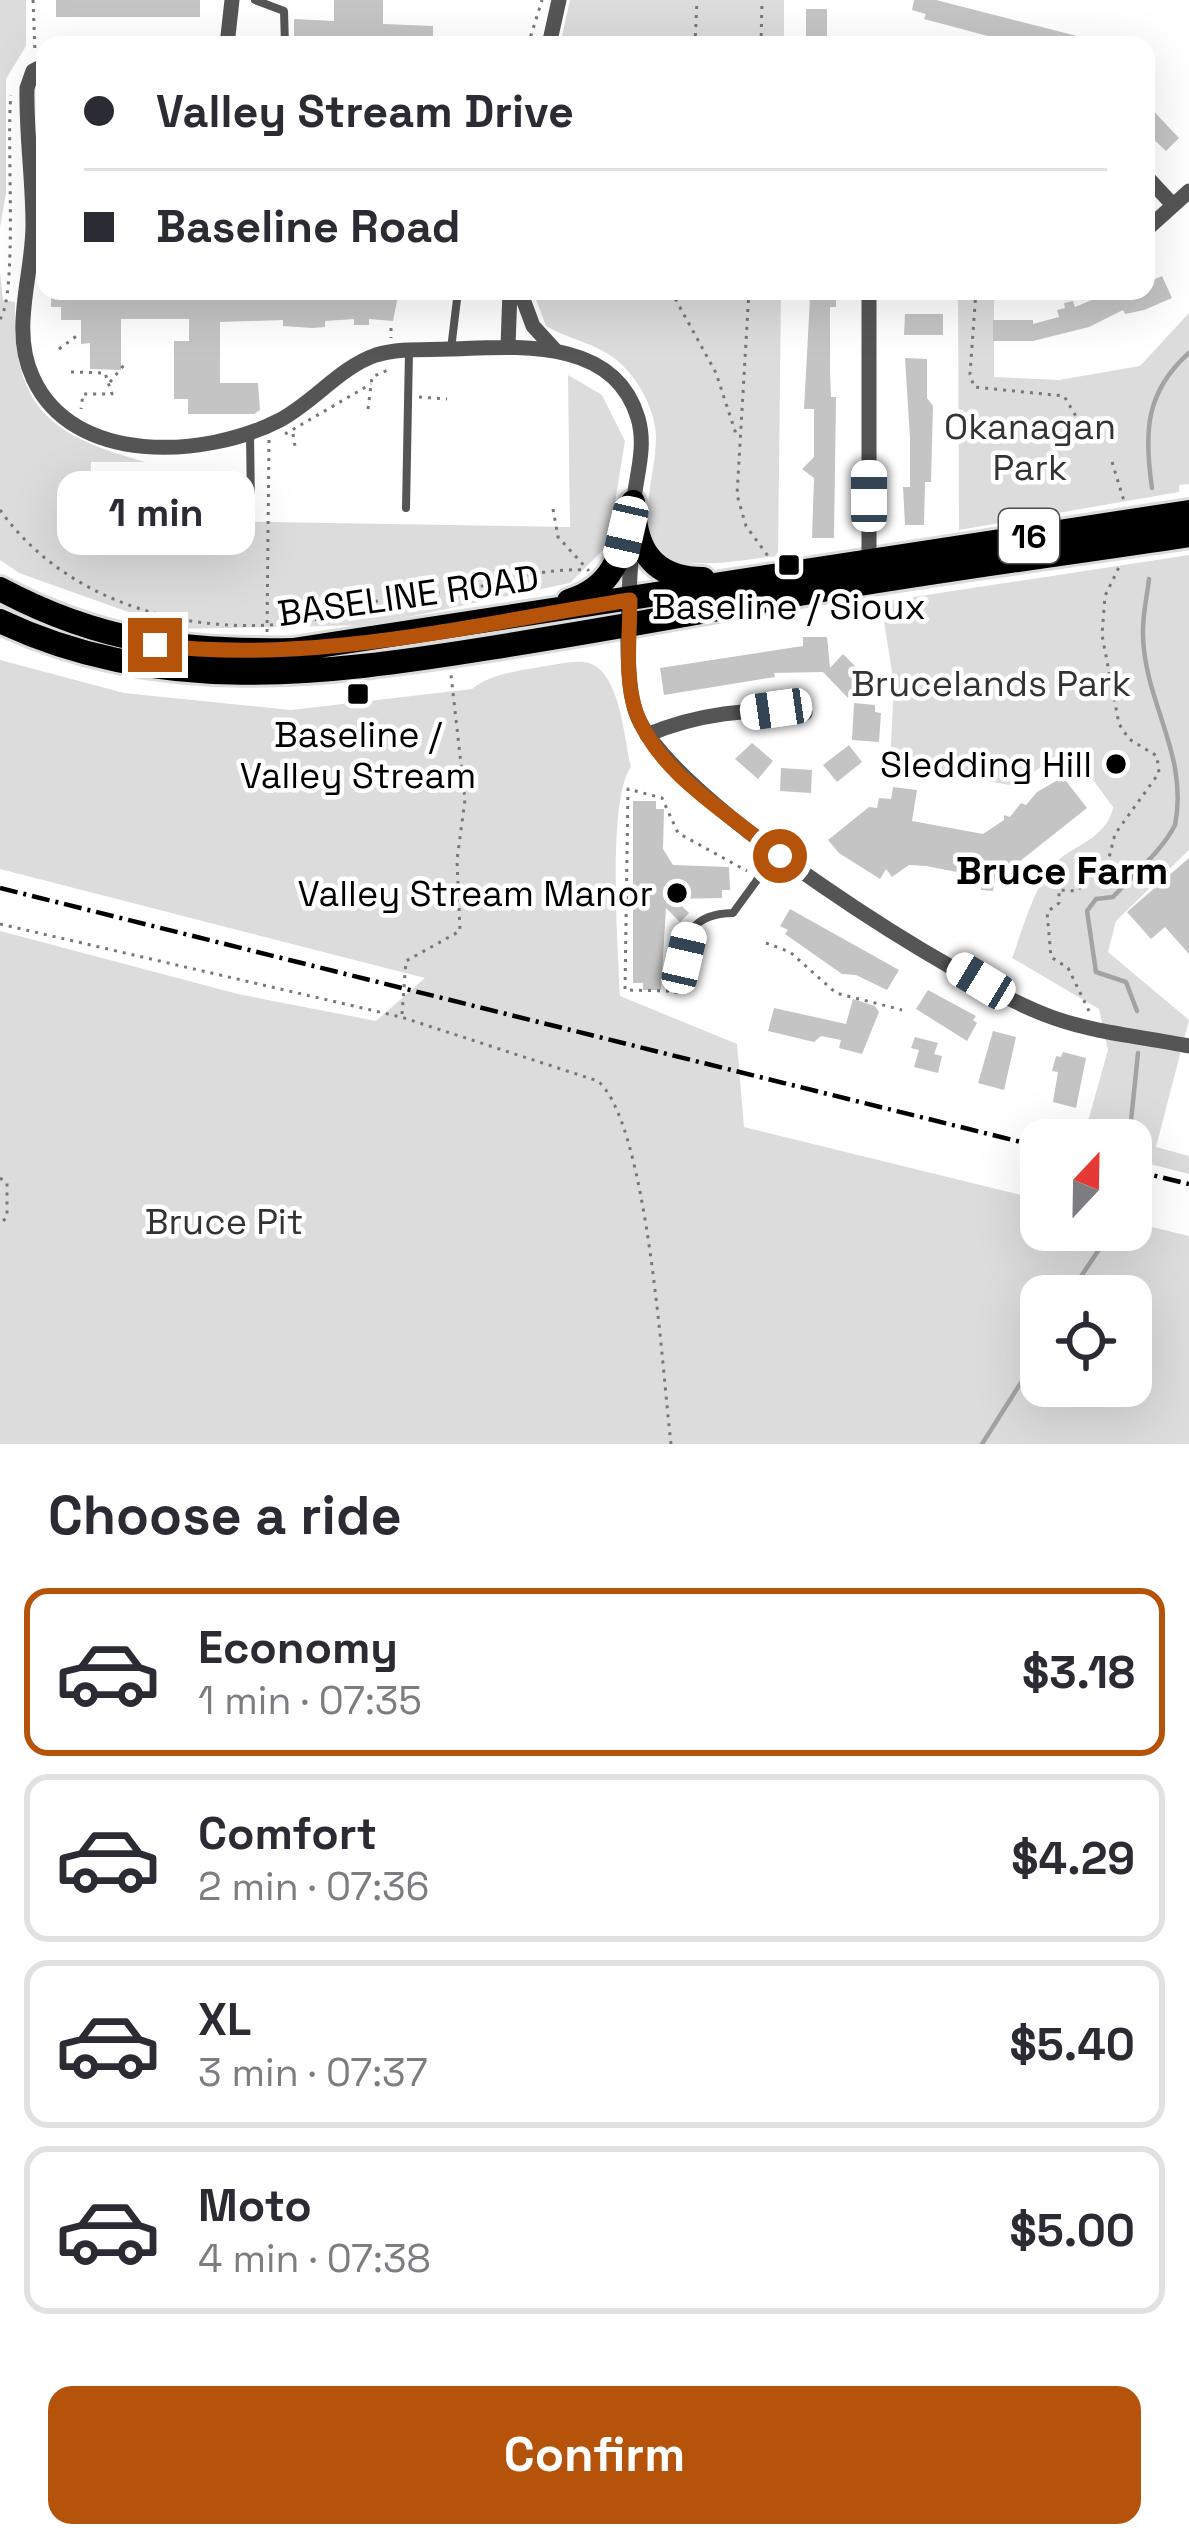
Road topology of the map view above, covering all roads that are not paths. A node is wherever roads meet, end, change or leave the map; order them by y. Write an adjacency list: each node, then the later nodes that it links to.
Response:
1 (232, 0): 4 (street)
2 (254, 0): 5 (lane)
3 (559, 0): 6 (street)
4 (228, 36)
5 (285, 36)
6 (551, 36)
7 (36, 70): 20 (street)
8 (1155, 186): 10 (street)
9 (1189, 191): 10 (street)
10 (1173, 205): 11 (street)
11 (1155, 222)
12 (457, 300): 18 (lane)
13 (511, 300): 16 (street)
14 (523, 300): 19 (street)
15 (868, 300): 27 (street)
16 (508, 346): 18 (street); 19 (street)
17 (409, 350): 18 (street); 20 (street); 23 (lane)
18 (451, 350)
19 (555, 350): 21 (street)
20 (250, 431): 22 (lane)
21 (633, 502): 26 (main road); 29 (street); 30 (main road)
22 (237, 507)
23 (406, 508)
24 (1189, 512): 27 (main road, BASELINE ROAD / 16)
25 (1189, 536): 27 (main road, BASELINE ROAD / 16)
26 (766, 570): 27 (main road, BASELINE ROAD / 16); 29 (main road, BASELINE ROAD / 16)
27 (870, 571): 29 (main road, BASELINE ROAD / 16)
28 (0, 589): 30 (main road, BASELINE ROAD / 16)
29 (630, 613): 30 (main road, BASELINE ROAD / 16); 31 (main road, BASELINE ROAD / 16); 33 (street)
30 (509, 619)
31 (0, 621)
32 (805, 713): 33 (street)
33 (647, 735): 34 (street)
34 (777, 853): 35 (lane); 36 (street)
35 (677, 990)
36 (1189, 1046)

